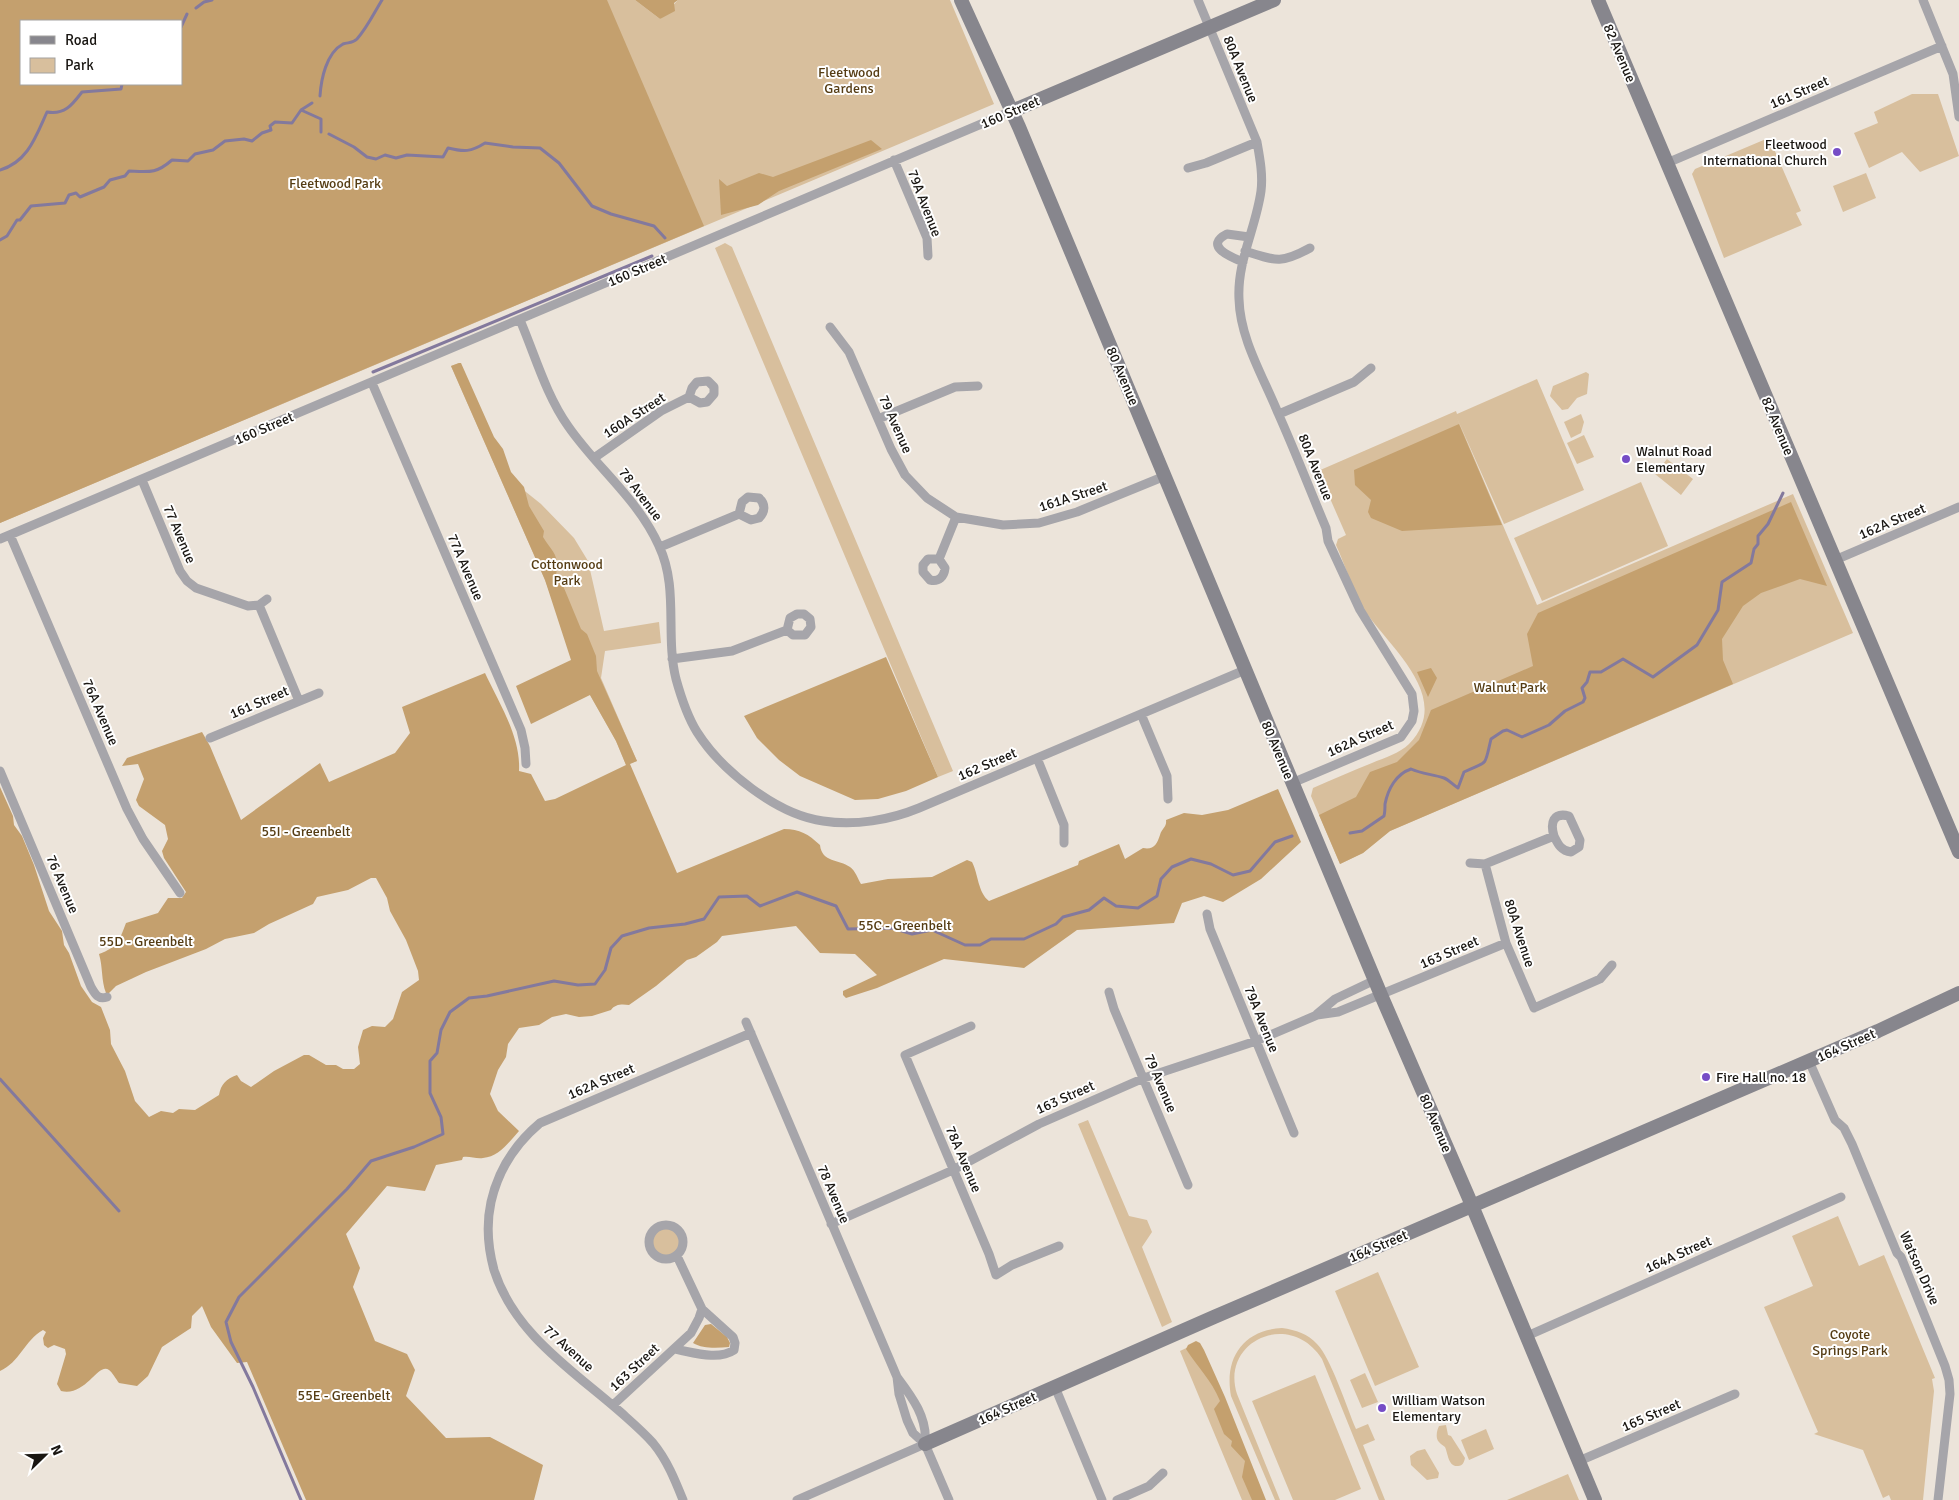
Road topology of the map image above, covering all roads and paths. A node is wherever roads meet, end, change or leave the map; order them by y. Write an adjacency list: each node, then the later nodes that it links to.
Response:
1 (961, 0): 8 (street, 80 Avenue)
2 (1198, 0): 6 (street, 80A Avenue)
3 (1274, 0): 6 (street, 160 Street)
4 (1598, 0): 12 (street, 82 Avenue)
5 (1923, 0): 7 (street)
6 (1209, 26): 8 (street, 160 Street); 10 (street, 80A Avenue)
7 (1942, 46): 9 (street); 12 (street, 161 Street)
8 (1012, 111): 11 (street, 160 Street); 28 (street, 80 Avenue)
9 (1959, 117)
10 (1257, 142): 13 (street); 14 (street, 80A Avenue)
11 (894, 160): 17 (street, 79A Avenue); 19 (street, 160 Street)
12 (1668, 163): 37 (street, 82 Avenue)
13 (1188, 168)
14 (1249, 237): 16 (street, 80A Avenue); 18 (street)
15 (1310, 248): 16 (street)
16 (1245, 251): 18 (street, 80A Avenue)
17 (928, 256)
18 (1243, 262): 25 (street, 80A Avenue)
19 (520, 320): 22 (street, 160 Street); 27 (street, 78 Avenue)
20 (830, 327): 26 (street, 79 Avenue)
21 (1371, 368): 25 (street)
22 (372, 383): 29 (street, 160 Street); 49 (street, 77A Avenue)
23 (978, 386): 26 (street)
24 (690, 397): 27 (street, 160A Street)
25 (1279, 414): 43 (street, 80A Avenue)
26 (878, 418): 32 (street, 79 Avenue)
27 (594, 458): 35 (street, 78 Avenue)
28 (1165, 476): 32 (street, 161A Street); 42 (street, 80 Avenue)
29 (142, 480): 33 (street, 160 Street); 39 (street, 77 Avenue)
30 (1959, 507): 37 (street, 162A Street)
31 (739, 514): 35 (street)
32 (956, 517): 36 (street)
33 (10, 535): 34 (street, 160 Street); 59 (street, 76A Avenue)
34 (0, 539)
35 (660, 547): 41 (street, 78 Avenue)
36 (939, 559)
37 (1835, 560): 56 (street, 82 Avenue)
38 (267, 599): 39 (street)
39 (259, 605): 45 (street)
40 (787, 630): 41 (street)
41 (672, 659): 51 (street, 78 Avenue)
42 (1245, 670): 46 (street, 162 Street); 52 (street, 80 Avenue)
43 (1399, 672): 52 (street, 162A Street)
44 (319, 693): 45 (street, 161 Street)
45 (299, 700): 47 (street, 161 Street)
46 (1141, 714): 48 (street, 162 Street); 53 (street)
47 (210, 738)
48 (1037, 758): 51 (street, 162 Street); 55 (street)
49 (526, 764)
50 (0, 770): 67 (street, 76 Avenue)
51 (738, 776)
52 (1292, 783): 63 (street, 80 Avenue)
53 (1168, 799)
54 (1554, 836): 58 (street)
55 (1064, 843)
56 (1959, 852)
57 (1470, 863): 58 (street)
58 (1485, 864): 61 (street, 80A Avenue)
59 (180, 893)
60 (1207, 914): 72 (street, 79A Avenue)
61 (1506, 942): 62 (street, 80A Avenue); 66 (street, 163 Street)
62 (1612, 965)
63 (1375, 980): 66 (street, 80 Avenue); 68 (street, 163 Street)
64 (1109, 992): 74 (street, 79 Avenue)
65 (1959, 993): 73 (street, 164 Street)
66 (1381, 995): 68 (street, 163 Street); 80 (street, 80 Avenue)
67 (107, 997)
68 (1317, 1015): 72 (street, 163 Street)
69 (746, 1022): 71 (street, 78 Avenue)
70 (971, 1026): 76 (street, 78A Avenue)
71 (751, 1033): 78 (street, 162A Street); 81 (street, 78 Avenue)
72 (1256, 1041): 74 (street, 163 Street); 75 (street, 79A Avenue)
73 (1809, 1061): 80 (street, 164 Street); 100 (street, Watson Drive)
74 (1144, 1078): 76 (street, 163 Street); 77 (street, 79 Avenue)
75 (1294, 1133)
76 (953, 1170): 81 (street, 163 Street); 82 (street, 78A Avenue)
77 (1188, 1185)
78 (494, 1192): 90 (street, 77 Avenue)
79 (1841, 1198): 85 (street, 164A Street)
80 (1472, 1206): 85 (street, 80 Avenue); 88 (street, 164 Street)
81 (831, 1224): 87 (street, 78 Avenue)
82 (1059, 1246)
83 (678, 1256): 83 (street); 84 (street, 163 Street)
84 (702, 1310): 86 (street, 163 Street); 86 (street, 163 Street)
85 (1527, 1336): 92 (street, 80 Avenue)
86 (674, 1349): 90 (street, 163 Street)
87 (897, 1377): 91 (street, 78 Avenue); 91 (street, 78 Avenue)
88 (1055, 1387): 91 (street, 164 Street); 97 (street)
89 (1735, 1394): 92 (street, 165 Street)
90 (613, 1405): 94 (street, 77 Avenue)
91 (925, 1444): 95 (street, 164 Street); 96 (street, 78 Avenue)
92 (1579, 1461): 99 (street, 80 Avenue)
93 (1163, 1473): 98 (street)
94 (683, 1500)
95 (797, 1500)
96 (949, 1500)
97 (1102, 1500)
98 (1117, 1500)
99 (1595, 1500)
100 (1938, 1500)

